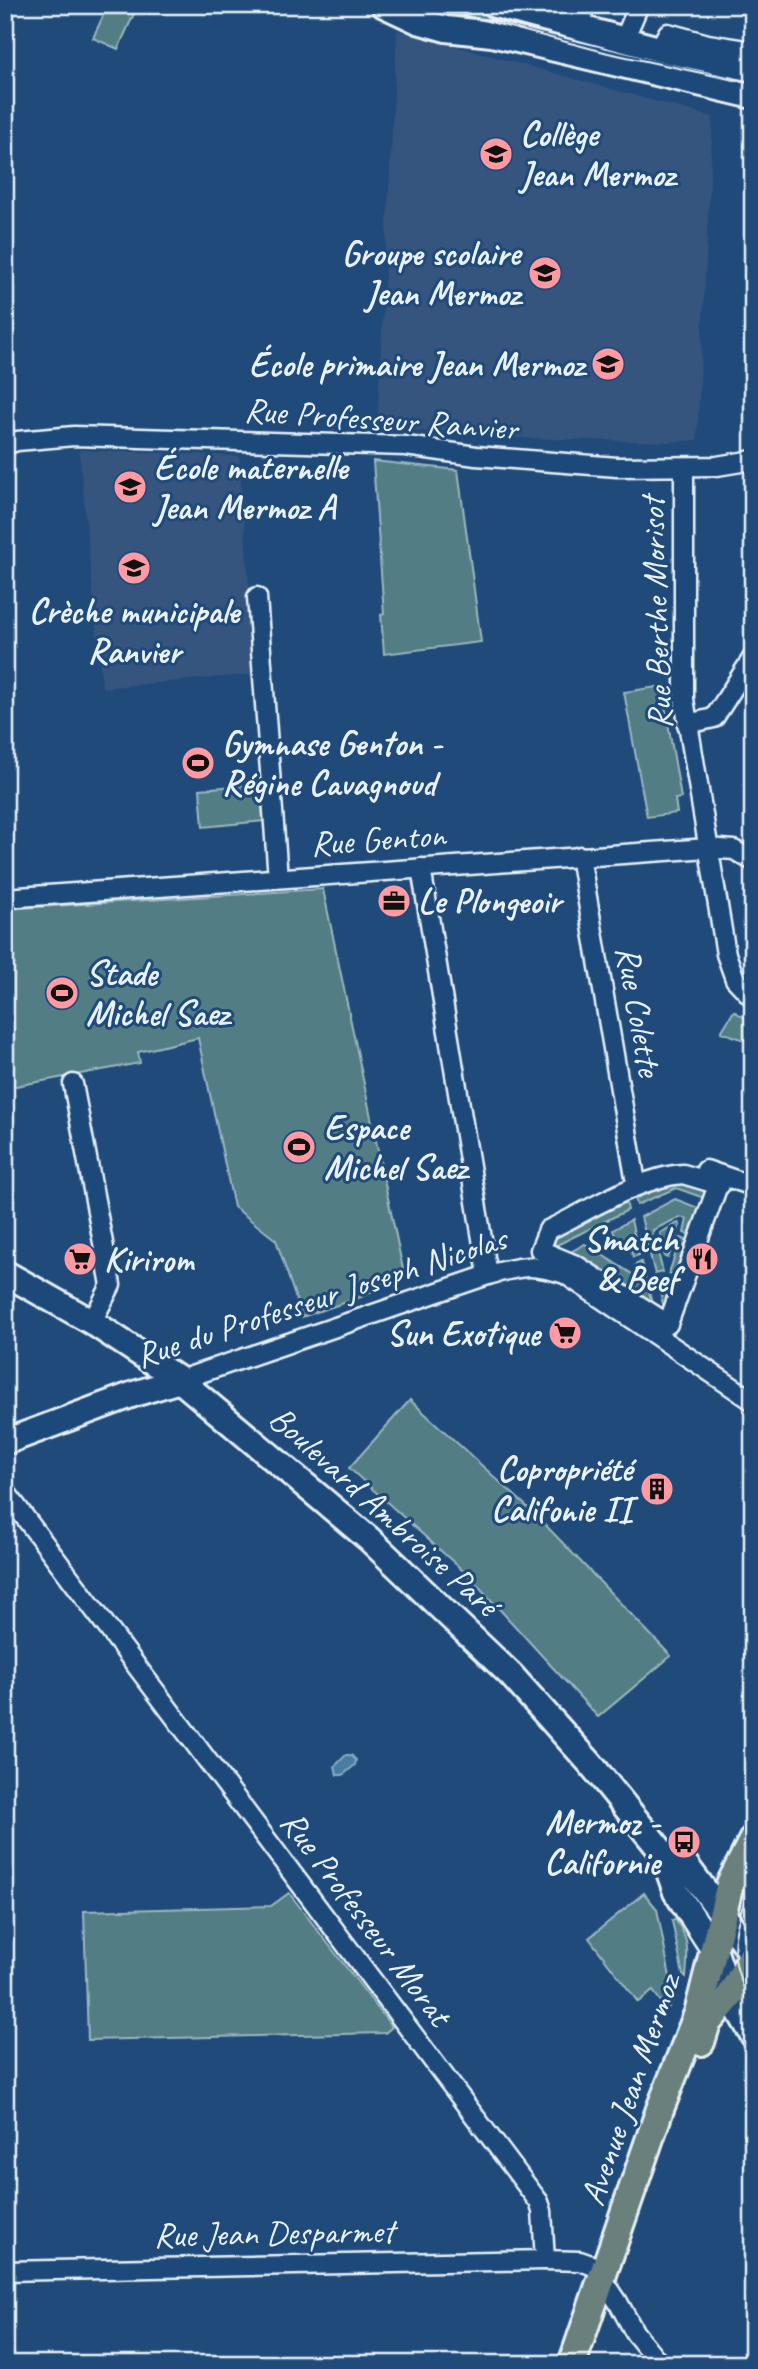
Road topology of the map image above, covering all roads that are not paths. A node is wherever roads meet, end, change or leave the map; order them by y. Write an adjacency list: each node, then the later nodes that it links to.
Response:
1 (384, 5): 10 (street)
2 (562, 5): 5 (street)
3 (639, 5): 6 (street)
4 (499, 6): 5 (street)
5 (584, 30): 6 (street)
6 (624, 40): 7 (street)
7 (659, 49): 8 (street); 9 (street)
8 (753, 51)
9 (753, 69)
10 (753, 96)
11 (5, 445): 13 (street, Rue Professeur Ranvier)
12 (753, 460): 13 (street, Rue Professeur Ranvier)
13 (684, 467): 16 (street, Rue Berthe Morisot)
14 (257, 597): 21 (street)
15 (753, 657): 16 (street)
16 (687, 724): 17 (street, Rue Berthe Morisot)
17 (708, 848): 18 (street, Rue Genton); 19 (street, Rue Genton); 23 (street, Rue Berthe Morisot)
18 (580, 856): 20 (street, Rue Genton); 25 (street, Rue Colette)
19 (753, 861)
20 (421, 867): 21 (street, Rue Genton); 29 (street)
21 (278, 878): 22 (street, Rue Genton)
22 (5, 898)
23 (753, 998)
24 (73, 1083): 30 (street)
25 (635, 1177): 26 (street); 27 (street)
26 (753, 1186)
27 (524, 1265): 29 (street, Rue du Professeur Joseph Nicolas); 33 (street, Rue du Professeur Joseph Nicolas)
28 (5, 1273): 30 (street, Boulevard Ambroise Paré)
29 (488, 1275): 32 (street, Rue du Professeur Joseph Nicolas)
30 (92, 1322): 32 (street, Boulevard Ambroise Paré)
31 (668, 1324): 31 (street)
32 (180, 1380): 34 (street, Rue du Professeur Joseph Nicolas); 37 (street, Boulevard Ambroise Paré)
33 (753, 1401)
34 (5, 1442)
35 (5, 1491): 43 (street, Rue Professeur Morat)
36 (753, 1839): 38 (main road, Avenue Jean Mermoz)
37 (667, 1858): 38 (street, Boulevard Ambroise Paré); 39 (street, Boulevard Ambroise Paré)
38 (721, 1913): 39 (main road, Avenue Jean Mermoz); 40 (street, Boulevard Ambroise Paré)
39 (715, 1952): 41 (street, Boulevard Ambroise Paré); 45 (main road, Avenue Jean Mermoz)
40 (753, 1954): 41 (main road, Avenue Jean Mermoz)
41 (730, 1996): 42 (street, Boulevard Ambroise Paré); 45 (main road, Avenue Jean Mermoz)
42 (753, 2035)
43 (545, 2260): 44 (street, Rue Jean Desparmet); 45 (street)
44 (5, 2271)
45 (607, 2285): 46 (main road, Avenue Jean Mermoz); 47 (main road, Avenue Jean Mermoz); 48 (street)
46 (572, 2364)
47 (588, 2364)
48 (660, 2364)

